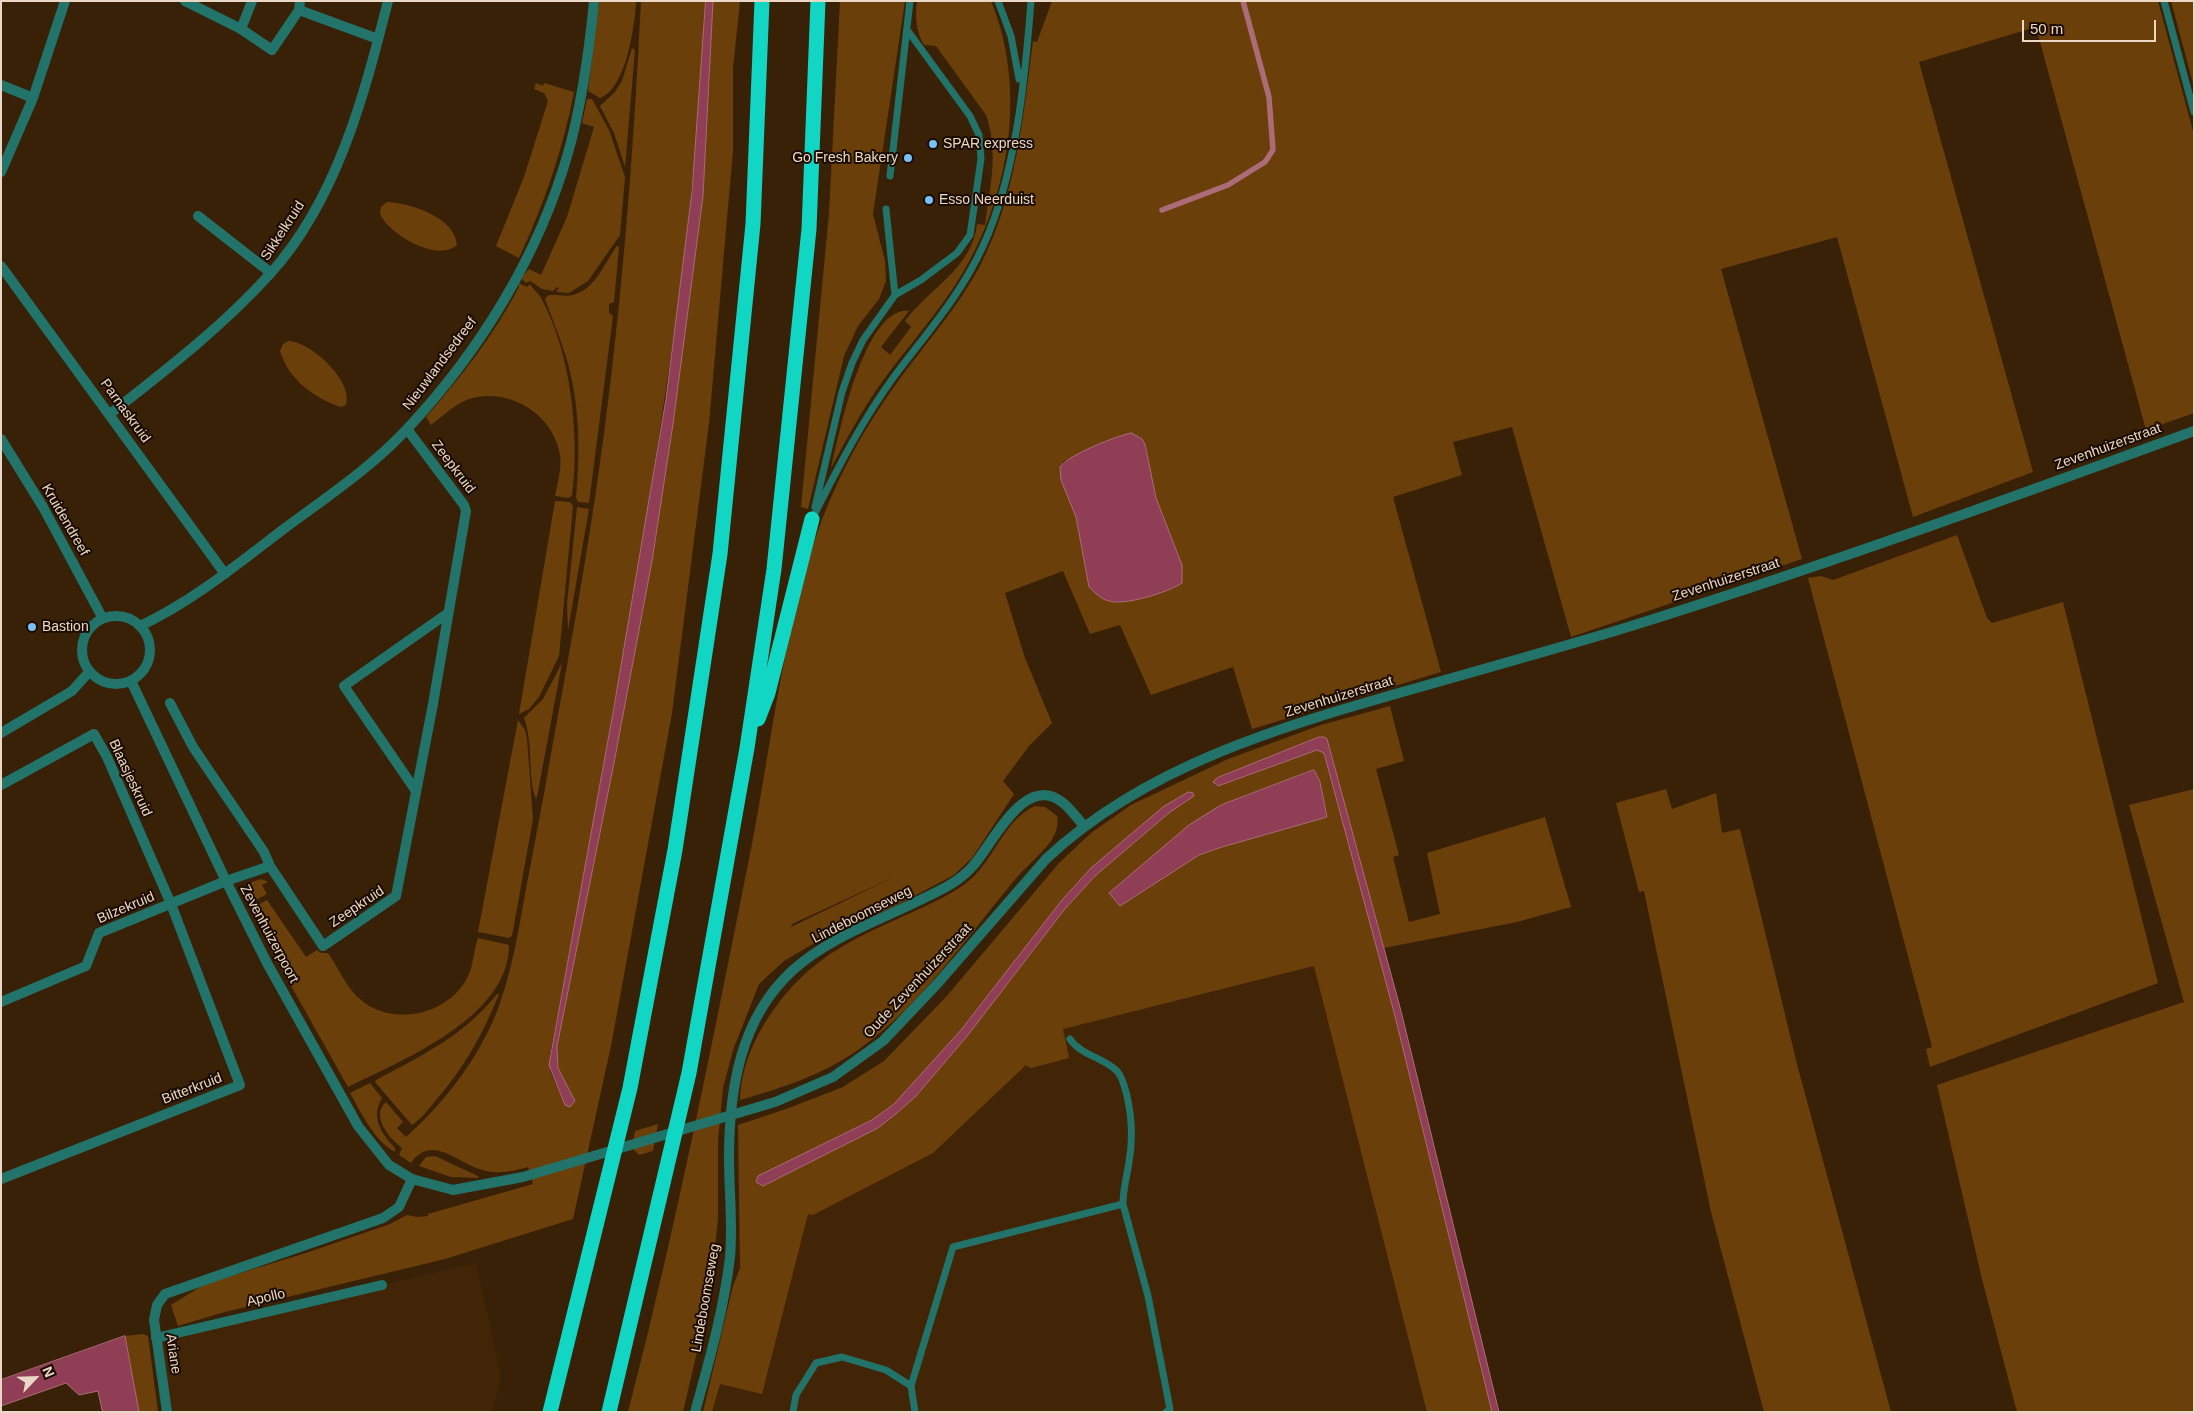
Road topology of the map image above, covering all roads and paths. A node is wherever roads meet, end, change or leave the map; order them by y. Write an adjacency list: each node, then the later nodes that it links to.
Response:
1 (65, 1): 18 (street)
2 (185, 1): 13 (street)
3 (252, 1): 13 (street)
4 (388, 1): 15 (street, Sikkelkruid)
5 (594, 1): 28 (street, Nieuwlandsedreef)
6 (762, 1): 58 (highway)
7 (818, 1): 41 (highway)
8 (910, 1): 14 (lane)
9 (998, 1): 17 (lane)
10 (1031, 1): 17 (lane)
11 (2164, 1): 19 (lane)
12 (299, 6): 13 (street); 15 (street)
13 (241, 29)
14 (908, 31): 21 (lane); 26 (lane)
15 (378, 40): 25 (street, Sikkelkruid)
16 (1, 85): 18 (street)
17 (1021, 92): 31 (lane)
18 (33, 98): 20 (street)
19 (2194, 112)
20 (1, 172)
21 (890, 176)
22 (886, 209): 26 (lane)
23 (198, 216): 25 (street)
24 (1, 266): 27 (street, Parnaskruid)
25 (271, 273): 27 (street, Sikkelkruid)
26 (895, 295): 31 (lane)
27 (110, 414): 32 (street, Parnaskruid)
28 (407, 429): 32 (street, Nieuwlandsedreef); 33 (street, Zeepkruid)
29 (2194, 431): 40 (street, Zevenhuizerstraat)
30 (1, 439): 34 (street, Kruidendreef)
31 (812, 519): 41 (highway)
32 (225, 574): 35 (street, Nieuwlandsedreef)
33 (448, 613): 43 (street, Zeepkruid); 43 (street)
34 (102, 617): 35 (street); 36 (street)
35 (140, 626): 37 (street)
36 (89, 672): 37 (street); 39 (street)
37 (131, 681): 46 (street, Zevenhuizerpoort)
38 (170, 703): 45 (street, Zeepkruid)
39 (1, 733)
40 (1260, 735): 44 (street, Oude Zevenhuizerstraat)
41 (747, 748): 59 (highway)
42 (1, 785): 47 (street, Blaasjeskruid)
43 (416, 791): 45 (street, Zeepkruid)
44 (1084, 826): 50 (street, Oude Zevenhuizerstraat); 60 (street, Lindeboomseweg)
45 (270, 866): 46 (street)
46 (226, 882): 47 (street, Bilzekruid); 52 (street, Zevenhuizerpoort)
47 (171, 904): 48 (street, Bilzekruid); 51 (street, Bitterkruid)
48 (1, 1002)
49 (1070, 1039): 53 (lane)
50 (523, 1177): 52 (street, Zevenhuizerpoort)
51 (1, 1179)
52 (412, 1179): 55 (street, Ariane)
53 (1123, 1204): 56 (lane); 63 (lane)
54 (382, 1285): 55 (street, Apollo)
55 (156, 1338): 57 (street, Ariane)
56 (911, 1386): 61 (lane); 62 (lane)
57 (167, 1412)
58 (550, 1412)
59 (609, 1412)
60 (696, 1412)
61 (792, 1412)
62 (915, 1412)
63 (1166, 1412)

